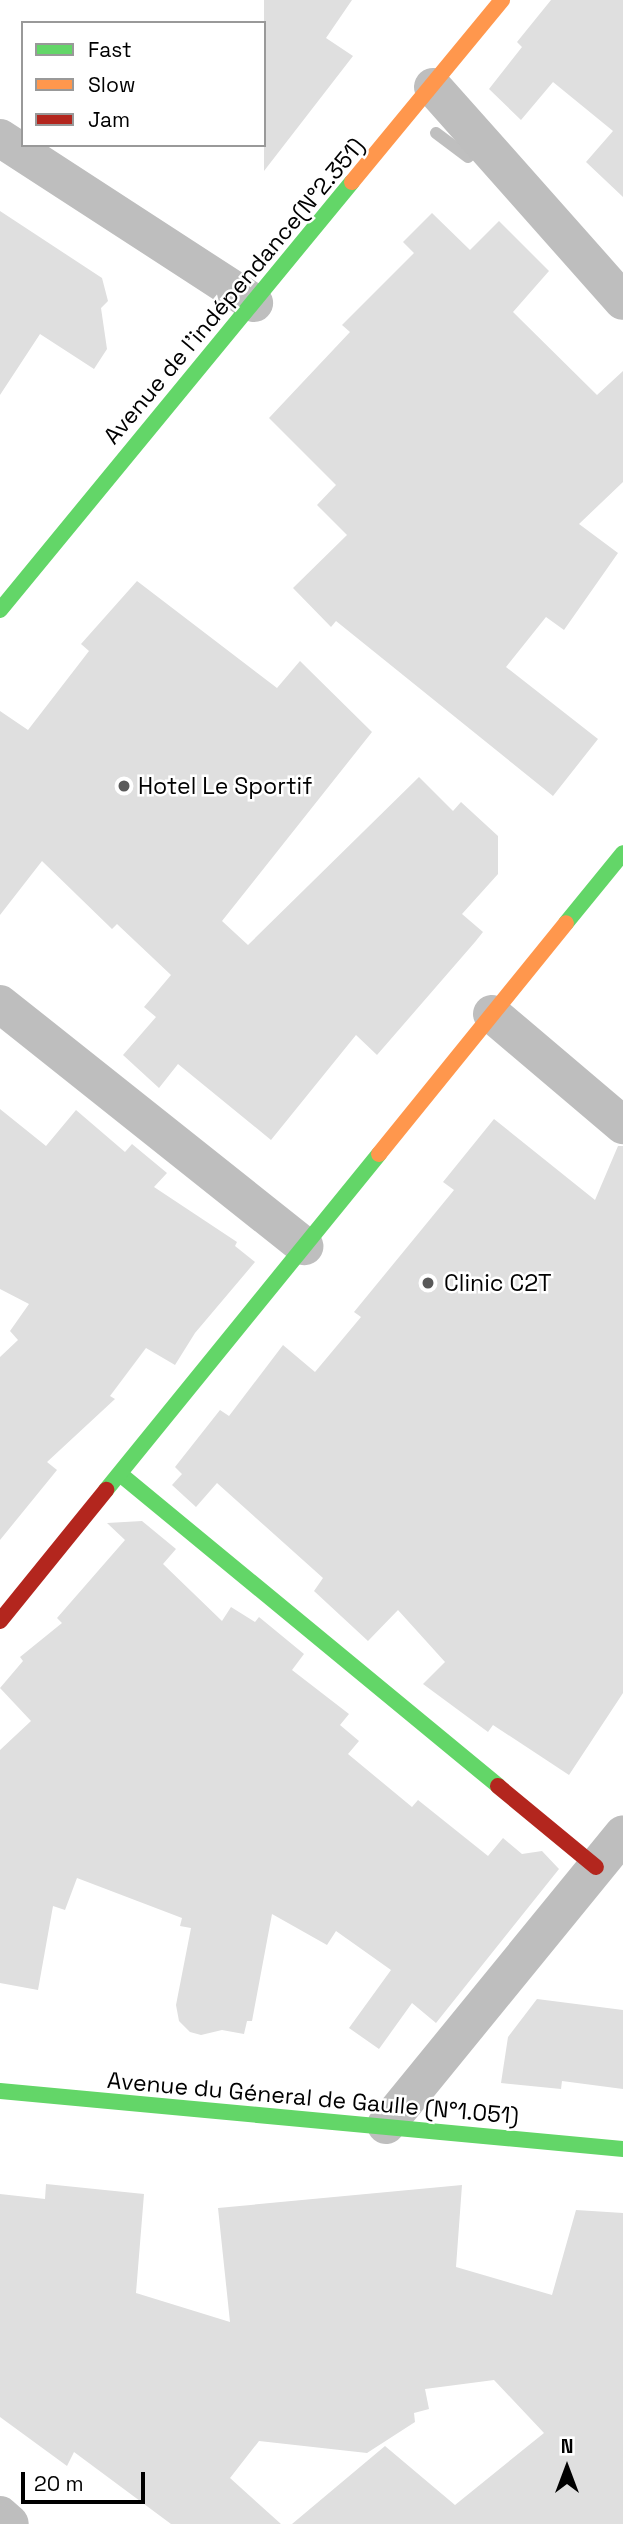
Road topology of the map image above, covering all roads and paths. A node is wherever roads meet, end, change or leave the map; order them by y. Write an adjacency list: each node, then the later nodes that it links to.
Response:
1 (502, 0): 2 (street, Avenue de l'indépendance(N°2.351))
2 (433, 87): 4 (street); 5 (street, Avenue de l'indépendance(N°2.351))
3 (0, 138): 5 (street)
4 (623, 301)
5 (254, 303): 6 (street, Avenue de l'indépendance(N°2.351))
6 (0, 610)
7 (623, 853): 9 (street)
8 (0, 1004): 11 (street)
9 (492, 1014): 10 (street); 11 (street)
10 (623, 1125)
11 (304, 1246): 12 (street)
12 (120, 1474): 13 (street); 15 (street)
13 (0, 1621)
14 (623, 1834): 15 (street)
15 (596, 1867): 17 (street)
16 (0, 2091): 17 (street, Avenue du Géneral de Gaulle (N°1.051))
17 (386, 2125): 18 (street, Avenue du Géneral de Gaulle (N°1.051))
18 (623, 2149)
19 (0, 2515): 20 (street)
20 (10, 2524)

